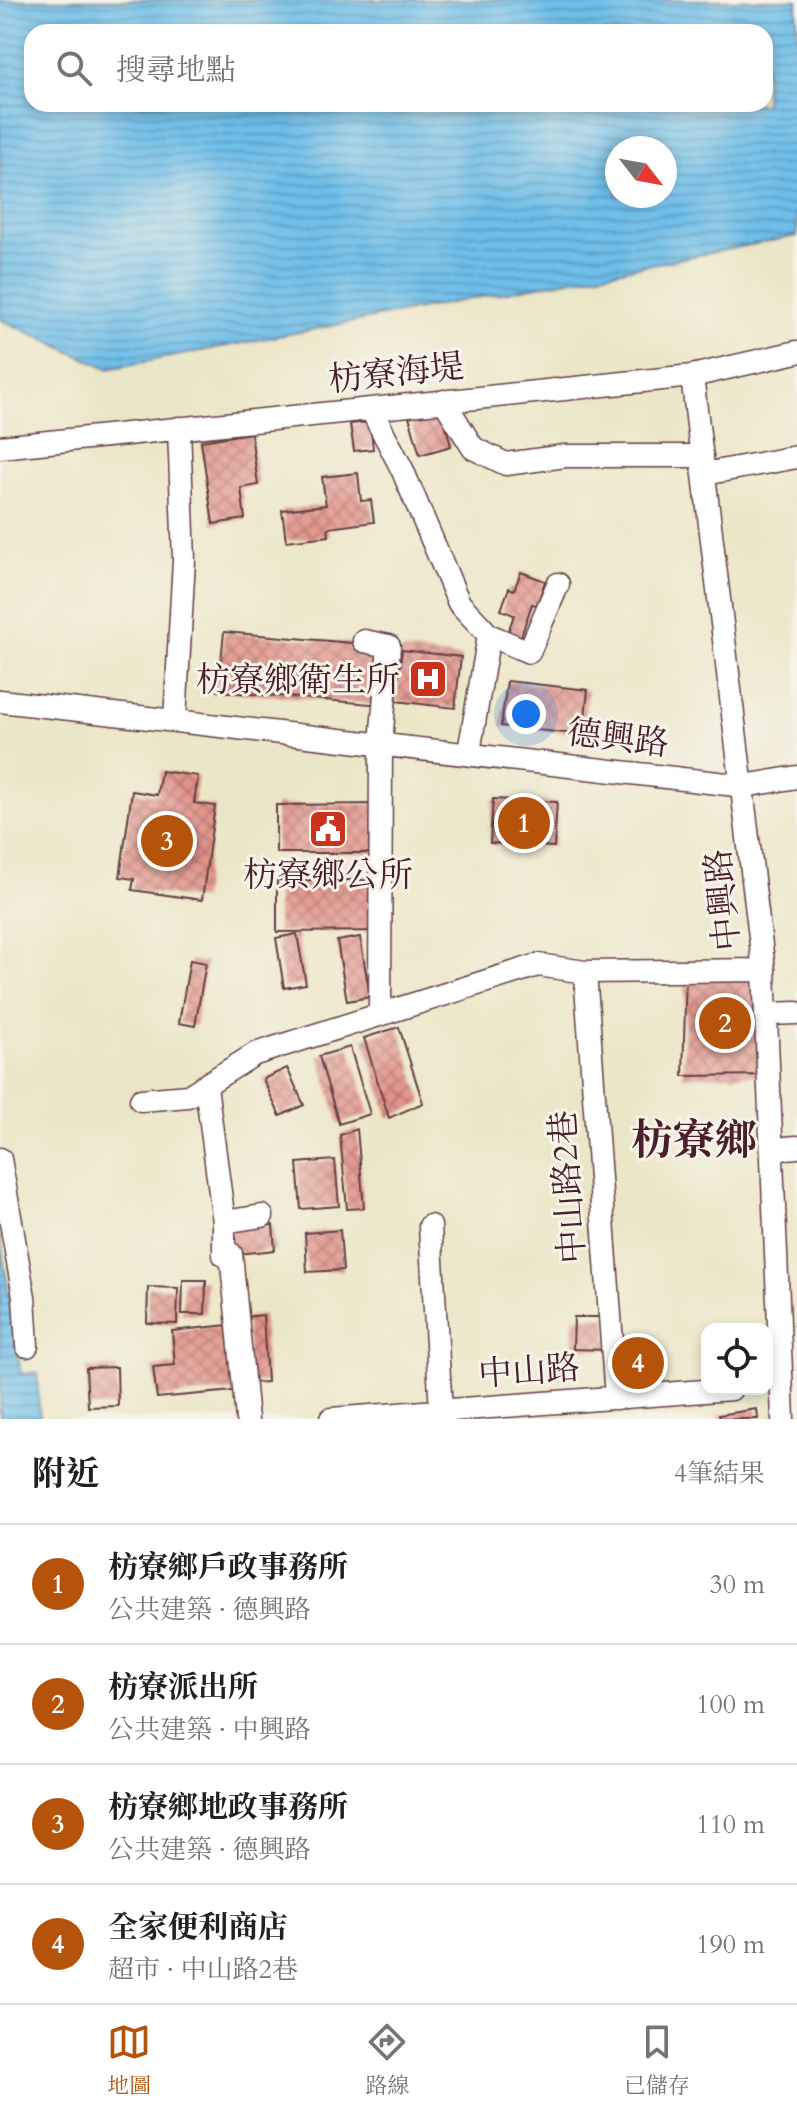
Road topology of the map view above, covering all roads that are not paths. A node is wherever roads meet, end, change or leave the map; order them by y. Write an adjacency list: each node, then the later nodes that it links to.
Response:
1 (797, 352): 2 (street, 枋寮海堤)
2 (692, 376): 3 (street, 枋寮海堤); 8 (street, 中興路)
3 (444, 401): 4 (street, 枋寮海堤); 8 (street)
4 (371, 409): 5 (street, 枋寮海堤); 10 (street)
5 (179, 428): 6 (street, 枋寮海堤); 13 (street)
6 (0, 447)
7 (797, 457): 8 (street)
8 (703, 465): 17 (street, 中興路)
9 (558, 584): 10 (street)
10 (489, 635): 15 (street)
11 (364, 641): 14 (street)
12 (0, 701): 13 (street, 德興路)
13 (175, 720): 14 (street, 德興路)
14 (381, 743): 15 (street, 德興路); 21 (street)
15 (469, 752): 17 (street, 德興路)
16 (797, 777): 17 (street, 德興路)
17 (744, 786): 18 (street, 中興路)
18 (764, 970): 19 (street); 22 (street, 中興路)
19 (585, 972): 21 (street); 34 (street, 中山路2巷)
20 (797, 1013): 22 (street)
21 (380, 1014): 23 (street)
22 (766, 1014): 26 (street, 中興路)
23 (206, 1086): 24 (street); 29 (street)
24 (141, 1100)
25 (797, 1147): 26 (street)
26 (773, 1149): 32 (street, 中興路)
27 (0, 1159): 31 (street)
28 (262, 1216): 29 (street)
29 (224, 1222): 36 (street)
30 (430, 1226): 35 (street)
31 (27, 1346)
32 (781, 1385): 38 (street, 中興路)
33 (701, 1391): 34 (street, 中山路)
34 (616, 1398): 35 (street, 中山路)
35 (441, 1411): 37 (street, 中山路)
36 (247, 1419)
37 (331, 1419)
38 (783, 1419)

